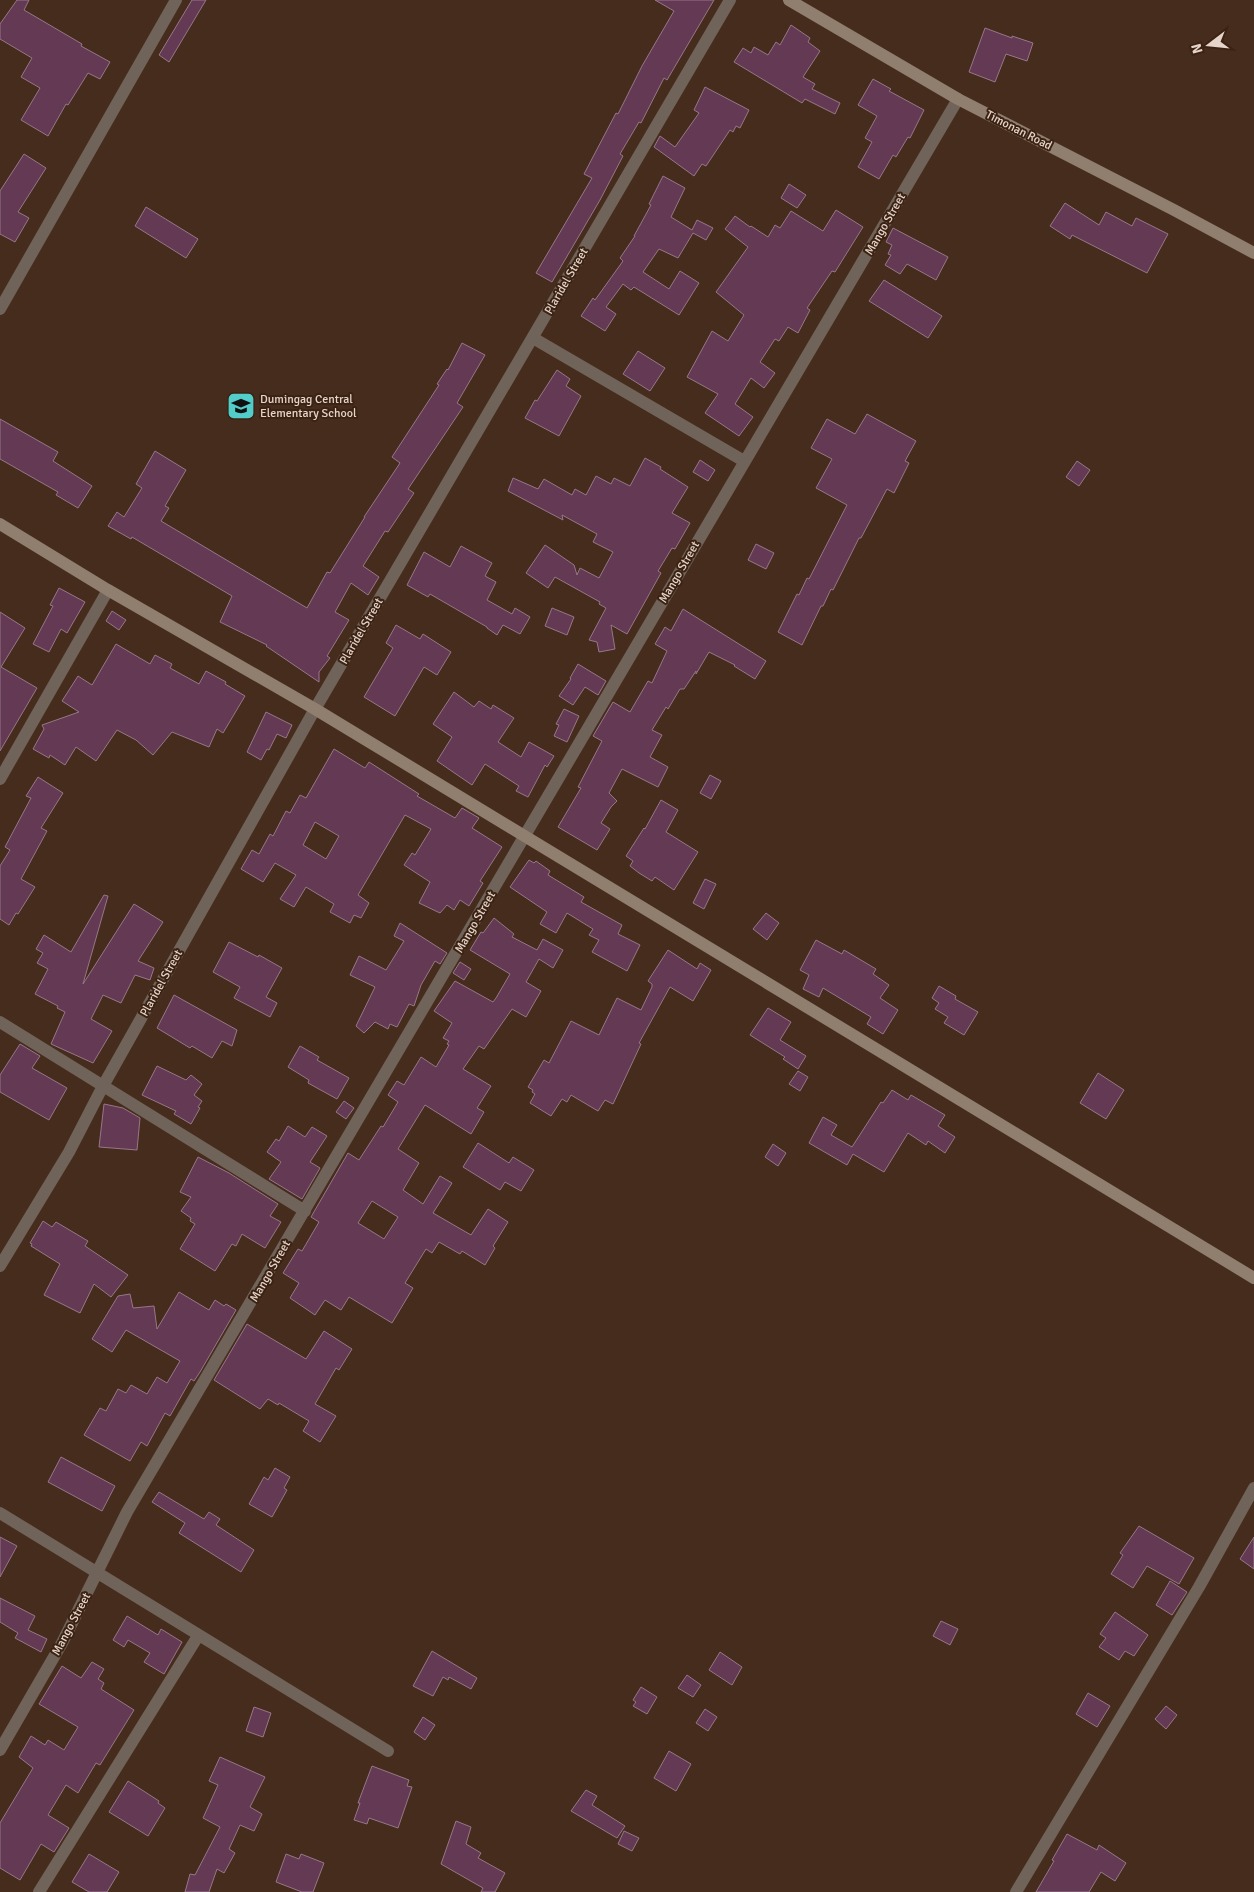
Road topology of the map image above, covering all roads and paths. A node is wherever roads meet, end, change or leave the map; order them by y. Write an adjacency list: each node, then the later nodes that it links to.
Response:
1 (176, 0): 6 (street)
2 (730, 0): 8 (street, Plaridel Street)
3 (789, 0): 4 (main road, Timonan Road)
4 (958, 99): 5 (main road, Timonan Road); 9 (street, Mango Street)
5 (1254, 253)
6 (4, 292): 7 (street)
7 (0, 309)
8 (533, 338): 9 (street); 12 (street, Plaridel Street)
9 (744, 461): 15 (street, Mango Street)
10 (0, 524): 11 (main road)
11 (108, 590): 12 (main road); 13 (street)
12 (315, 710): 15 (main road); 17 (street, Plaridel Street)
13 (5, 760): 14 (street)
14 (0, 779)
15 (525, 837): 18 (street, Mango Street); 20 (main road)
16 (0, 1022): 17 (street)
17 (104, 1086): 18 (street); 19 (street, Plaridel Street)
18 (305, 1211): 23 (street, Mango Street)
19 (0, 1266)
20 (1254, 1278)
21 (1254, 1488): 28 (street)
22 (0, 1513): 23 (street)
23 (98, 1572): 24 (street); 25 (street, Mango Street)
24 (198, 1636): 26 (street); 27 (street)
25 (0, 1750)
26 (388, 1751)
27 (40, 1892)
28 (1016, 1892)

